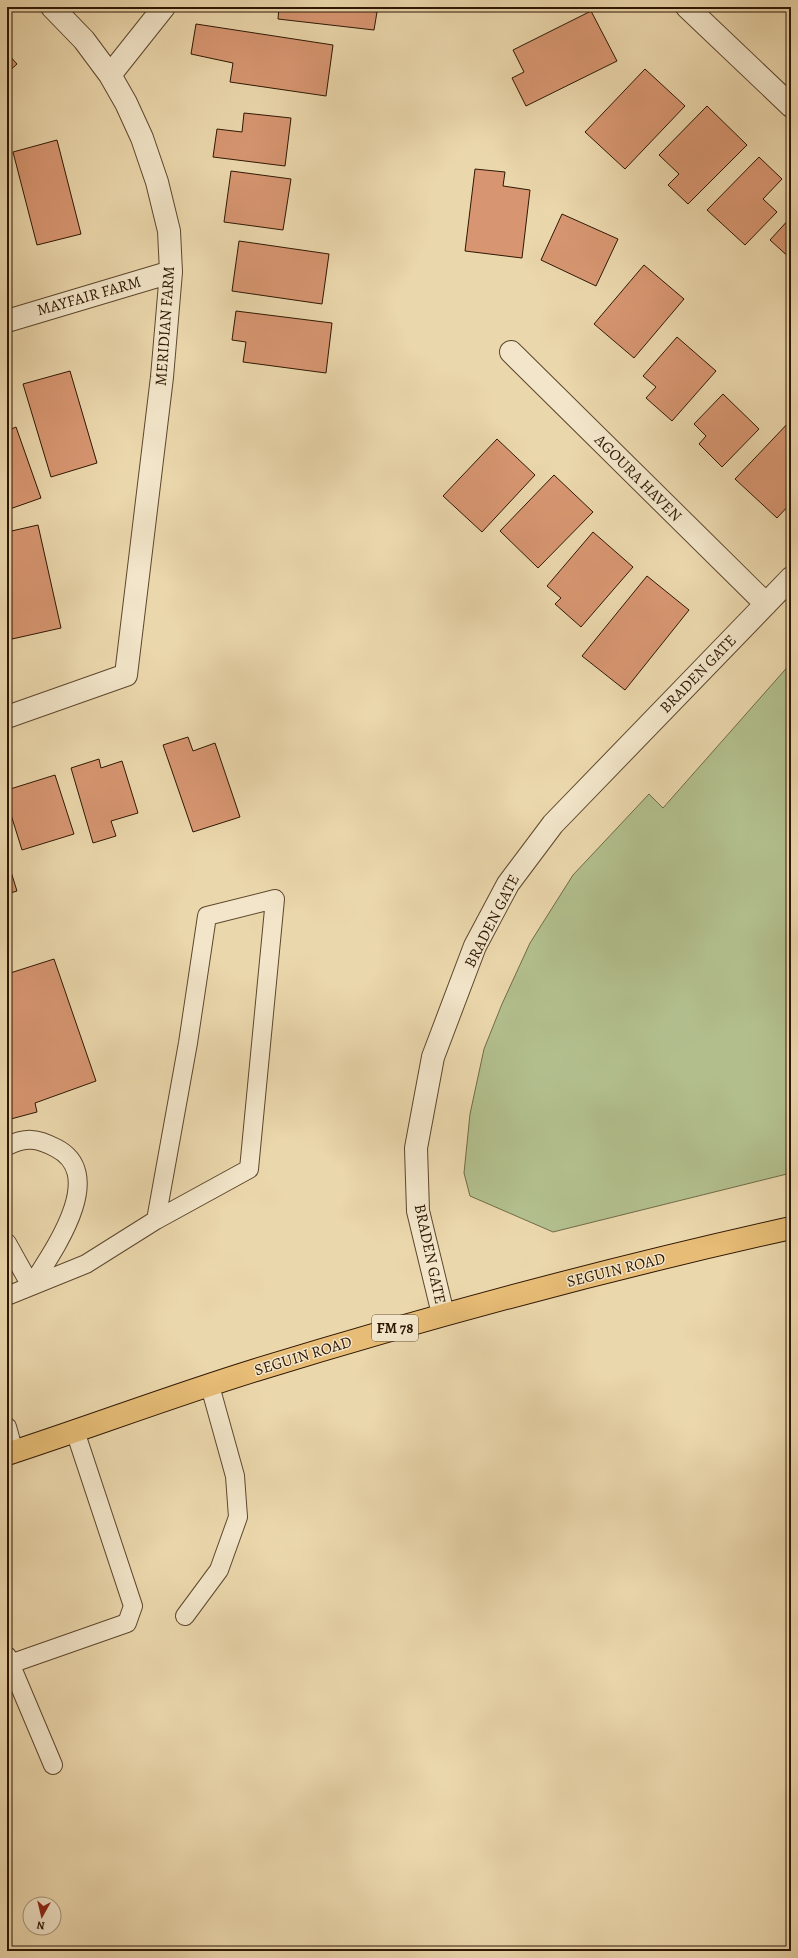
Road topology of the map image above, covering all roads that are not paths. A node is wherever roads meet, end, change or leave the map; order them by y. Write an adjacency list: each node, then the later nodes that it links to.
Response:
1 (52, 7): 4 (street, MERIDIAN FARM)
2 (164, 7): 4 (street)
3 (687, 7): 5 (street)
4 (110, 75): 6 (street, MERIDIAN FARM)
5 (791, 106)
6 (171, 272): 7 (street, MAYFAIR FARM); 11 (street, MERIDIAN FARM)
7 (7, 321)
8 (511, 352): 10 (street, AGOURA HAVEN)
9 (791, 578): 10 (street, BRADEN GATE)
10 (766, 604): 18 (street, BRADEN GATE)
11 (7, 717)
12 (7, 1146): 16 (lane)
13 (156, 1220): 13 (lane); 16 (lane)
14 (791, 1228): 18 (main road, SEGUIN ROAD / FM 78)
15 (7, 1243): 16 (lane)
16 (31, 1286): 17 (lane)
17 (7, 1296)
18 (443, 1314): 19 (main road, SEGUIN ROAD / FM 78)
19 (210, 1386): 21 (main road, SEGUIN ROAD / FM 78); 23 (lane)
20 (7, 1427): 22 (lane)
21 (74, 1431): 22 (main road, SEGUIN ROAD / FM 78); 24 (lane)
22 (11, 1453)
23 (185, 1616)
24 (9, 1660): 25 (lane)
25 (53, 1765)

